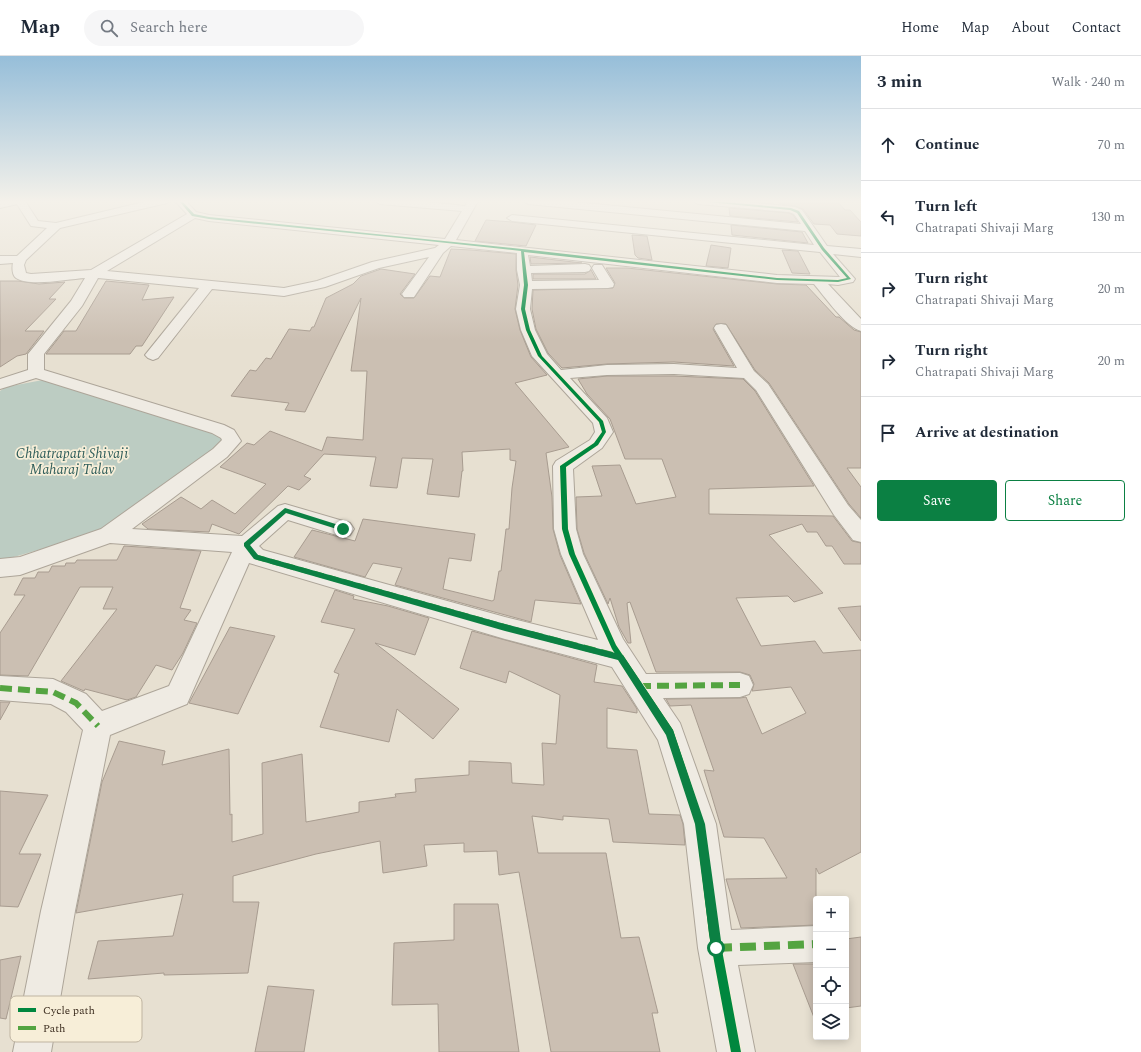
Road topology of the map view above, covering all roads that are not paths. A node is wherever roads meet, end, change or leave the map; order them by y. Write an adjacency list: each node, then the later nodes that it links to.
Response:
1 (33, 247): 11 (street)
2 (138, 247): 15 (street)
3 (443, 247): 8 (street)
4 (481, 247): 9 (street)
5 (514, 247): 9 (street)
6 (804, 247): 7 (street)
7 (823, 249): 10 (street); 16 (street)
8 (439, 251): 17 (street); 18 (street)
9 (514, 253): 13 (street); 14 (street); 14 (street); 24 (street)
10 (861, 253)
11 (20, 259): 12 (street); 15 (street)
12 (0, 260)
13 (658, 260): 14 (street); 16 (street)
14 (598, 268)
15 (94, 274): 17 (street); 22 (street)
16 (817, 280): 19 (street)
17 (208, 285): 21 (street)
18 (409, 294)
19 (861, 327)
20 (721, 328): 23 (street)
21 (153, 355)
22 (36, 373): 25 (street); 28 (street)
23 (748, 374): 24 (street); 27 (street)
24 (557, 375): 31 (street)
25 (0, 384)
26 (343, 529): 29 (street)
27 (861, 534)
28 (109, 535): 29 (street); 30 (street)
29 (251, 551): 31 (street); 35 (street)
30 (0, 568)
31 (620, 657): 33 (street)
32 (740, 685): 33 (street)
33 (639, 686): 37 (street)
34 (0, 688): 35 (street)
35 (98, 726): 38 (street)
36 (813, 944): 37 (street)
37 (716, 948): 41 (street)
38 (42, 996)
39 (34, 1042): 40 (street)
40 (32, 1052)
41 (736, 1052)

